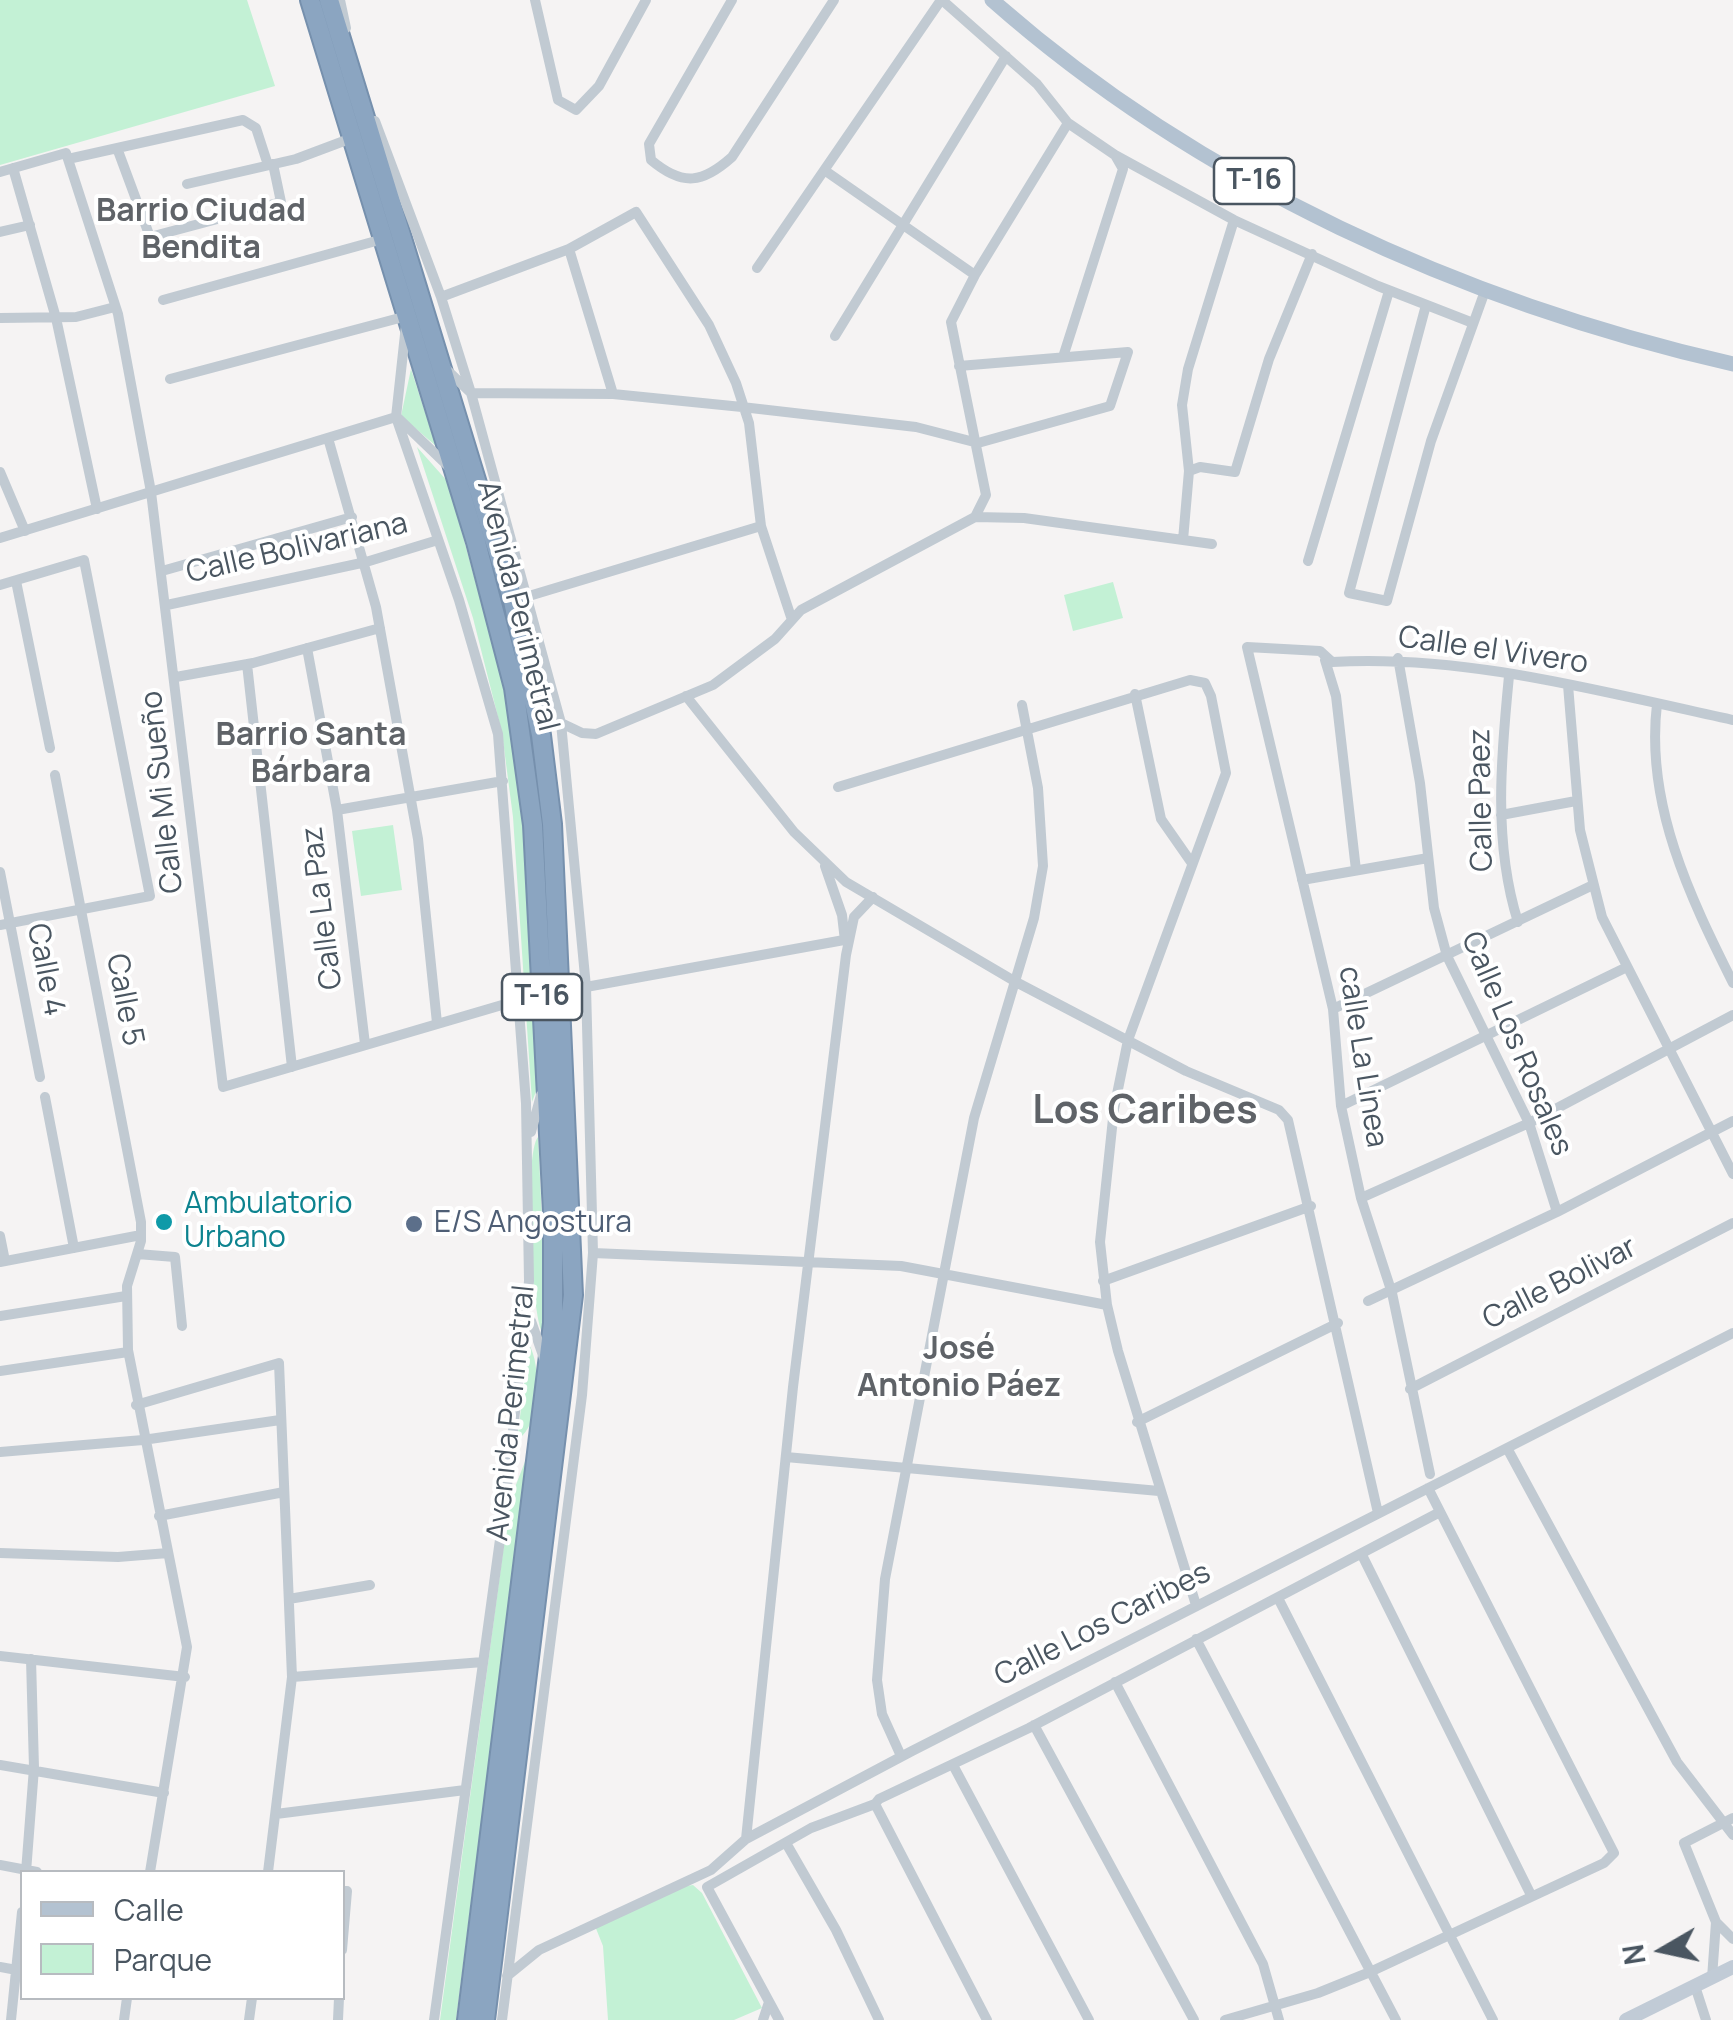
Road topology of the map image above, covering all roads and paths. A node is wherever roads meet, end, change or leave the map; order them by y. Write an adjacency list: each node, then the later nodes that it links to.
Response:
1 (329, 0): 45 (highway, Avenida Perimetral / T-16)
2 (340, 0): 34 (street)
3 (535, 0): 4 (street)
4 (646, 0)
5 (732, 0): 6 (street)
6 (834, 0)
7 (942, 0): 11 (street); 21 (street)
8 (955, 0): 11 (street)
9 (992, 0): 32 (main road, T-16)
10 (310, 6): 14 (highway, Avenida Perimetral / T-16)
11 (962, 13): 12 (street)
12 (1006, 56): 13 (street); 24 (street)
13 (1068, 123): 16 (street); 31 (street)
14 (352, 138): 18 (street); 27 (highway, Avenida Perimetral / T-16)
15 (117, 148): 17 (street); 18 (street); 18 (street)
16 (1115, 155): 23 (street); 43 (street)
17 (66, 156): 19 (street); 37 (street, Calle Mi Sueño)
18 (271, 165): 22 (street)
19 (12, 168): 20 (street); 25 (street)
20 (0, 172)
21 (827, 172): 24 (street); 30 (street)
22 (187, 184)
23 (1234, 220): 29 (street); 55 (street)
24 (902, 222): 31 (street); 42 (street)
25 (30, 225): 26 (street); 40 (street)
26 (0, 232)
27 (383, 239): 35 (street); 38 (highway, Avenida Perimetral / T-16)
28 (568, 249): 34 (street); 49 (street); 50 (street)
29 (1312, 254): 33 (street); 55 (street)
30 (757, 268)
31 (975, 274): 46 (street)
32 (1485, 290): 41 (street); 44 (main road, T-16)
33 (1389, 291): 36 (street); 67 (street)
34 (441, 297): 48 (street)
35 (163, 300)
36 (1426, 305): 41 (street); 41 (street)
37 (116, 307): 40 (street); 57 (street, Calle Mi Sueño)
38 (407, 316): 47 (street); 51 (street); 56 (highway, Avenida Perimetral / T-16)
39 (0, 318): 40 (street)
40 (56, 318): 58 (street)
41 (1473, 323)
42 (835, 336)
43 (1063, 357): 46 (street); 53 (street)
44 (1733, 364)
45 (441, 365): 48 (street); 227 (highway, Avenida Perimetral / T-16)
46 (959, 366): 53 (street)
47 (170, 378)
48 (471, 393): 49 (street); 72 (street)
49 (613, 394): 50 (street)
50 (742, 407): 53 (street); 61 (street)
51 (396, 417): 52 (street); 56 (street); 64 (street, Avenida Perimetral)
52 (328, 438): 57 (street); 59 (street)
53 (978, 443): 60 (street)
54 (0, 472): 62 (street)
55 (1189, 472): 65 (street)
56 (455, 473): 126 (highway, Avenida Perimetral / T-16)
57 (151, 492): 58 (street); 69 (street, Calle Mi Sueño)
58 (97, 509): 62 (street)
59 (352, 517): 68 (street); 69 (street)
60 (976, 518): 65 (street); 74 (street)
61 (761, 526): 72 (street); 74 (street)
62 (25, 531): 63 (street)
63 (0, 538)
64 (438, 540): 68 (street, Calle Bolivariana); 93 (street, Avenida Perimetral)
65 (1183, 540): 66 (street)
66 (1212, 544)
67 (1308, 561)
68 (366, 562): 73 (street, Calle Bolivariana); 75 (street)
69 (162, 571): 73 (street, Calle Mi Sueño)
70 (16, 580): 71 (street); 91 (street); 107 (street)
71 (0, 585)
72 (529, 596): 89 (street)
73 (166, 605): 82 (street, Calle Mi Sueño)
74 (792, 620): 85 (street)
75 (380, 628): 77 (street); 95 (street)
76 (1246, 647): 78 (street, Calle el Vivero); 104 (street, calle La Linea)
77 (307, 648): 80 (street); 97 (street, Calle La Paz)
78 (1320, 650): 79 (street, Calle el Vivero); 102 (street)
79 (1398, 658): 81 (street, Calle el Vivero); 99 (street, Calle Los Rosales)
80 (247, 664): 82 (street); 125 (street)
81 (1509, 676): 83 (street, Calle el Vivero); 98 (street, Calle Paez)
82 (176, 677): 125 (street, Calle Mi Sueño)
83 (1568, 685): 86 (street, Calle el Vivero); 96 (street)
84 (1135, 694): 90 (street); 100 (street); 100 (street)
85 (686, 696): 89 (street); 101 (street)
86 (1657, 704): 88 (street, Calle el Vivero); 115 (street)
87 (1022, 706): 90 (street)
88 (1733, 720)
89 (561, 724): 116 (street)
90 (1026, 728): 94 (street); 114 (street)
91 (50, 748)
92 (55, 776): 107 (street, Calle 5)
93 (503, 781): 95 (street); 117 (street, Avenida Perimetral)
94 (838, 787)
95 (410, 797): 97 (street); 120 (street)
96 (1576, 801): 98 (street); 105 (street)
97 (337, 810): 123 (street, Calle La Paz)
98 (1501, 816): 108 (street, Calle Paez)
99 (1428, 858): 102 (street); 112 (street, Calle Los Rosales)
100 (1192, 862): 122 (street)
101 (824, 866): 106 (street); 110 (street)
102 (1356, 870): 104 (street)
103 (0, 872): 109 (street, Calle 4)
104 (1302, 880): 118 (street, calle La Linea)
105 (1593, 885): 108 (street); 113 (street)
106 (873, 897): 111 (street); 114 (street)
107 (81, 909): 109 (street); 139 (street, Calle 5)
108 (1518, 922): 112 (street)
109 (5, 924): 127 (street, Calle 4)
110 (844, 940): 111 (street); 116 (street)
111 (846, 956): 145 (street)
112 (1447, 956): 118 (street); 121 (street, Calle Los Rosales)
113 (1627, 966): 121 (street); 124 (street)
114 (1016, 982): 122 (street); 146 (street)
115 (1733, 983)
116 (586, 987): 142 (street)
117 (519, 1000): 120 (street); 133 (street, Avenida Perimetral)
118 (1333, 1010): 129 (street, calle La Linea)
119 (1733, 1015): 124 (street)
120 (437, 1023): 123 (street)
121 (1485, 1035): 129 (street); 131 (street, Calle Los Rosales)
122 (1128, 1040): 136 (street); 147 (street)
123 (365, 1044): 125 (street)
124 (1667, 1046): 131 (street); 132 (street)
125 (292, 1066)
126 (546, 1070): 133 (street); 158 (highway, Avenida Perimetral / T-16)
127 (40, 1077)
128 (44, 1097): 141 (street)
129 (1341, 1106): 135 (street, calle La Linea)
130 (1733, 1121): 132 (street)
131 (1529, 1123): 135 (street); 137 (street, Calle Los Rosales)
132 (1711, 1132): 134 (street); 137 (street)
133 (527, 1152): 151 (street, Avenida Perimetral)
134 (1733, 1174)
135 (1361, 1198): 148 (street, calle La Linea)
136 (1311, 1206): 147 (street); 154 (street)
137 (1557, 1212): 148 (street)
138 (1733, 1223): 160 (street, Calle Bolivar)
139 (141, 1235): 141 (street); 143 (street)
140 (0, 1236): 144 (street)
141 (74, 1248): 144 (street)
142 (593, 1253): 145 (street); 213 (street)
143 (137, 1254): 149 (street); 155 (street)
144 (2, 1262)
145 (808, 1263): 146 (street); 167 (street)
146 (943, 1272): 152 (street); 168 (street)
147 (1103, 1281): 152 (street)
148 (1392, 1294): 150 (street); 160 (street, calle La Linea)
149 (126, 1296): 153 (street); 157 (street)
150 (1368, 1301)
151 (529, 1305): 158 (street); 186 (street, Avenida Perimetral)
152 (1106, 1305): 163 (street)
153 (0, 1316)
154 (1338, 1324): 163 (street); 174 (street)
155 (182, 1326)
156 (1733, 1333): 165 (street, Calle Los Caribes)
157 (128, 1352): 159 (street); 161 (street)
158 (548, 1368): 226 (highway, Avenida Perimetral / T-16)
159 (0, 1371)
160 (1410, 1388): 169 (street, calle La Linea)
161 (136, 1405): 162 (street); 164 (street)
162 (280, 1420): 164 (street); 172 (street)
163 (1137, 1422): 171 (street)
164 (144, 1440): 166 (street); 175 (street)
165 (1507, 1448): 170 (street, Calle Los Caribes); 200 (street)
166 (0, 1452)
167 (786, 1457): 168 (street); 202 (street)
168 (904, 1470): 171 (street); 191 (street)
169 (1430, 1474)
170 (1428, 1488): 173 (street); 174 (street, Calle Los Caribes)
171 (1159, 1491): 182 (street)
172 (284, 1492): 175 (street); 181 (street)
173 (1440, 1512): 178 (street); 208 (street)
174 (1378, 1513): 182 (street, Calle Los Caribes)
175 (160, 1516): 176 (street)
176 (168, 1552): 177 (street); 187 (street)
177 (0, 1553)
178 (1362, 1555): 180 (street); 208 (street)
179 (370, 1585): 181 (street)
180 (1278, 1598): 183 (street); 211 (street)
181 (289, 1599): 188 (street)
182 (1196, 1605): 191 (street, Calle Los Caribes)
183 (1196, 1640): 189 (street); 218 (street)
184 (0, 1656): 185 (street)
185 (32, 1659): 187 (street); 194 (street)
186 (483, 1662): 188 (street); 195 (street, Avenida Perimetral)
187 (185, 1677): 196 (street)
188 (292, 1677): 198 (street)
189 (1115, 1682): 190 (street); 223 (street)
190 (1034, 1726): 192 (street); 234 (street)
191 (902, 1756): 202 (street, Calle Los Caribes)
192 (952, 1764): 197 (street); 233 (street)
193 (0, 1766): 194 (street)
194 (34, 1768): 196 (street); 204 (street)
195 (466, 1790): 198 (street); 225 (street, Avenida Perimetral)
196 (164, 1794): 205 (street)
197 (875, 1804): 203 (street); 232 (street)
198 (276, 1814): 206 (street)
199 (1733, 1818): 200 (street)
200 (1720, 1822): 201 (street); 210 (street)
201 (1733, 1835)
202 (746, 1839): 214 (street, Calle Los Caribes)
203 (786, 1844): 222 (street); 231 (street)
204 (30, 1870)
205 (150, 1870)
206 (268, 1870)
207 (345, 1891): 209 (street)
208 (1532, 1895): 211 (street)
209 (345, 1915)
210 (1716, 1922): 212 (street); 220 (street)
211 (1450, 1934): 218 (street); 238 (street)
212 (1733, 1938)
213 (513, 1941): 214 (street); 219 (street)
214 (539, 1950): 219 (street, Calle Los Caribes)
215 (0, 1967): 217 (street)
216 (1733, 1967): 220 (street)
217 (20, 1971): 224 (street)
218 (1370, 1972): 223 (street); 237 (street)
219 (507, 1976): 228 (street)
220 (1712, 1978): 221 (street)
221 (1695, 1986): 239 (street); 240 (street)
222 (769, 2002): 229 (street); 230 (street)
223 (1274, 2006): 235 (street); 236 (street)
224 (12, 2020)
225 (434, 2020)
226 (466, 2020)
227 (485, 2020)
228 (502, 2020)
229 (763, 2020)
230 (779, 2020)
231 (879, 2020)
232 (987, 2020)
233 (1088, 2020)
234 (1194, 2020)
235 (1225, 2020)
236 (1279, 2020)
237 (1396, 2020)
238 (1493, 2020)
239 (1626, 2020)
240 (1706, 2020)

